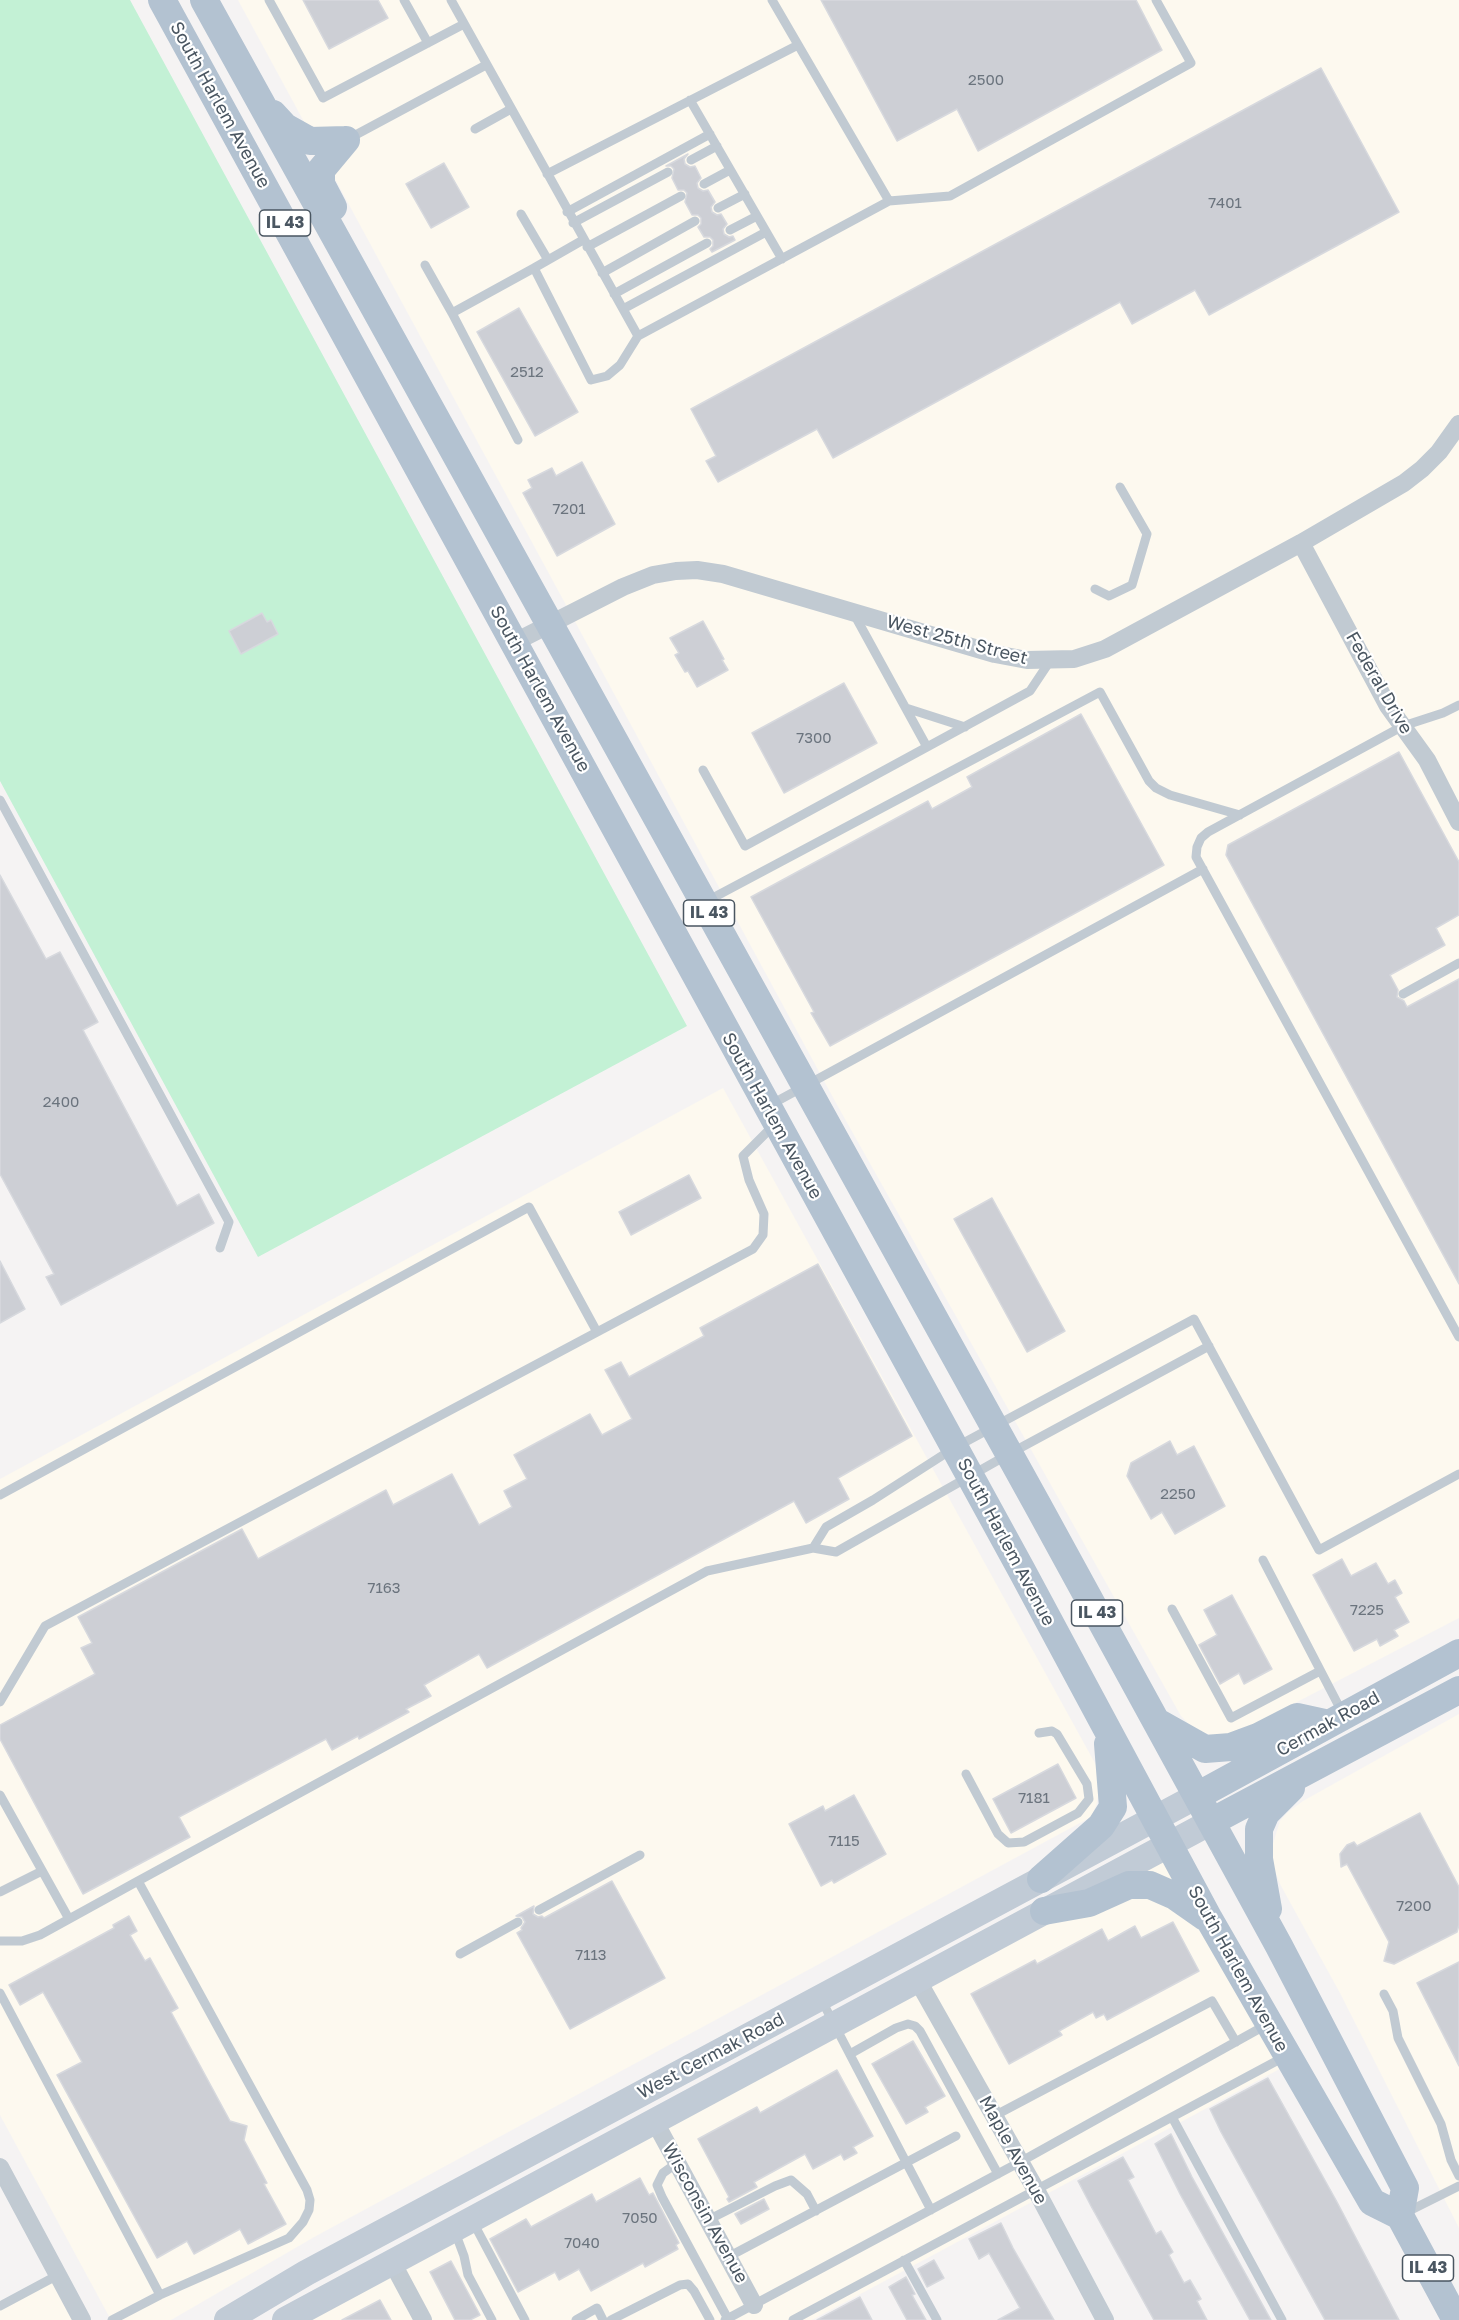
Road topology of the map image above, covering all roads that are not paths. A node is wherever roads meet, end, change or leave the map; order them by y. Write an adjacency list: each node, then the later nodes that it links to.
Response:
1 (162, 0): 54 (main road, South Harlem Avenue / IL 43)
2 (204, 0): 12 (main road, South Harlem Avenue / IL 43)
3 (269, 0): 9 (lane)
4 (404, 0): 9 (lane)
5 (451, 0): 8 (lane)
6 (772, 0): 10 (lane)
7 (1156, 0): 26 (lane)
8 (464, 24): 9 (lane); 11 (lane)
9 (428, 43)
10 (798, 45): 13 (lane); 26 (lane)
11 (486, 65): 14 (lane); 17 (lane)
12 (255, 92): 17 (main road); 42 (main road, South Harlem Avenue / IL 43)
13 (690, 100): 16 (lane); 22 (lane)
14 (511, 109): 15 (lane); 22 (lane)
15 (475, 129)
16 (710, 135): 18 (lane); 28 (lane)
17 (346, 140): 42 (main road)
18 (717, 146): 19 (lane); 20 (lane)
19 (691, 160)
20 (730, 170): 23 (lane); 24 (lane)
21 (668, 172): 32 (lane)
22 (547, 174): 28 (lane)
23 (704, 184)
24 (745, 194): 27 (lane); 30 (lane)
25 (681, 196): 35 (lane)
26 (889, 201): 37 (lane)
27 (718, 208)
28 (567, 212): 32 (lane)
29 (521, 214): 38 (lane)
30 (757, 216): 33 (lane); 34 (lane)
31 (695, 221): 41 (lane)
32 (573, 223): 35 (lane)
33 (730, 230)
34 (766, 232): 37 (lane); 44 (lane)
35 (585, 243): 38 (lane); 41 (lane)
36 (707, 243): 43 (lane)
37 (782, 259): 46 (lane)
38 (548, 260): 40 (lane)
39 (425, 265): 45 (lane)
40 (534, 268): 45 (lane); 46 (lane)
41 (602, 273): 43 (lane)
42 (362, 284): 53 (main road, South Harlem Avenue / IL 43)
43 (614, 294): 44 (lane)
44 (623, 309): 46 (lane)
45 (452, 313): 48 (lane)
46 (638, 336)
47 (1459, 424): 50 (street, West 25th Street)
48 (518, 440)
49 (1120, 487): 51 (lane)
50 (1301, 543): 55 (street, West 25th Street); 58 (street, Federal Drive)
51 (1095, 589)
52 (853, 612): 53 (street, West 25th Street); 55 (street, West 25th Street); 57 (lane)
53 (550, 623): 54 (street, West 25th Street); 66 (main road, South Harlem Avenue / IL 43)
54 (515, 642): 70 (main road, South Harlem Avenue / IL 43)
55 (1050, 661): 59 (lane)
56 (1459, 705): 58 (lane)
57 (906, 708): 59 (lane); 60 (lane)
58 (1403, 726): 63 (lane); 64 (street, Federal Drive)
59 (965, 727): 60 (lane)
60 (927, 747): 61 (lane)
61 (703, 770)
62 (0, 800): 71 (lane)
63 (1240, 815): 65 (lane); 66 (lane)
64 (1459, 822)
65 (1203, 869): 69 (lane); 73 (lane)
66 (704, 903): 69 (main road, South Harlem Avenue / IL 43)
67 (1459, 963): 68 (lane)
68 (1403, 994)
69 (805, 1086): 70 (lane); 75 (main road, South Harlem Avenue / IL 43)
70 (771, 1115): 72 (lane); 76 (main road, South Harlem Avenue / IL 43)
71 (219, 1248)
72 (597, 1332): 80 (lane); 87 (lane)
73 (1459, 1336)
74 (1209, 1346): 75 (lane); 77 (lane); 78 (lane)
75 (994, 1427): 76 (lane); 77 (main road, South Harlem Avenue / IL 43)
76 (954, 1448): 79 (main road, South Harlem Avenue / IL 43); 81 (lane)
77 (1009, 1454): 79 (lane); 89 (main road, South Harlem Avenue / IL 43)
78 (1459, 1474)
79 (970, 1476): 81 (lane); 90 (main road, South Harlem Avenue / IL 43)
80 (0, 1496)
81 (813, 1548): 102 (lane)
82 (1263, 1560): 85 (lane)
83 (1172, 1609): 85 (lane)
84 (1459, 1653): 88 (main road, Cermak Road)
85 (1320, 1671): 88 (lane)
86 (1459, 1690): 92 (main road, Cermak Road)
87 (0, 1702)
88 (1336, 1720): 89 (main road); 95 (main road, Cermak Road)
89 (1156, 1721): 95 (main road, South Harlem Avenue / IL 43)
90 (1106, 1730): 96 (main road, South Harlem Avenue / IL 43); 101 (main road)
91 (1039, 1733): 93 (lane)
92 (1316, 1767): 97 (main road, Cermak Road); 110 (main road)
93 (966, 1774)
94 (0, 1795): 100 (lane)
95 (1197, 1796): 96 (main road, West Cermak Road); 97 (main road, South Harlem Avenue / IL 43)
96 (1154, 1817): 98 (main road, South Harlem Avenue / IL 43); 101 (main road, West Cermak Road)
97 (1211, 1822): 98 (main road, West Cermak Road); 110 (main road, South Harlem Avenue / IL 43)
98 (1168, 1844): 105 (main road, West Cermak Road); 107 (main road, South Harlem Avenue / IL 43)
99 (640, 1855): 104 (lane)
100 (42, 1871): 103 (lane); 106 (lane)
101 (1041, 1879): 114 (main road, West Cermak Road)
102 (138, 1881): 106 (lane); 142 (lane)
103 (0, 1892)
104 (539, 1910)
105 (1044, 1911): 107 (main road); 112 (main road, West Cermak Road)
106 (69, 1919): 109 (lane)
107 (1209, 1919): 116 (main road, South Harlem Avenue / IL 43)
108 (518, 1922): 111 (lane)
109 (0, 1941)
110 (1279, 1946): 135 (main road, South Harlem Avenue / IL 43)
111 (460, 1954)
112 (918, 1981): 117 (main road, West Cermak Road); 121 (street, Maple Avenue)
113 (0, 1993): 142 (lane)
114 (817, 1993): 117 (lane); 148 (main road, West Cermak Road)
115 (1384, 1994): 130 (lane)
116 (1268, 2024): 118 (lane); 120 (main road, South Harlem Avenue / IL 43)
117 (835, 2025): 119 (lane); 123 (main road, West Cermak Road)
118 (1236, 2042): 121 (lane); 126 (lane)
119 (850, 2054): 125 (lane); 129 (lane)
120 (1286, 2056): 122 (lane); 135 (main road, South Harlem Avenue / IL 43)
121 (994, 2116): 126 (street, Maple Avenue)
122 (1172, 2117): 132 (lane); 160 (lane)
123 (655, 2122): 127 (street, Wisconsin Avenue); 137 (main road, West Cermak Road)
124 (956, 2136): 125 (lane)
125 (908, 2162): 133 (lane); 134 (lane)
126 (1020, 2162): 129 (lane); 132 (street, Maple Avenue)
127 (677, 2163): 136 (street, Wisconsin Avenue); 145 (lane)
128 (0, 2167): 141 (street)
129 (998, 2174): 133 (lane)
130 (1459, 2176)
131 (1459, 2186): 135 (lane)
132 (1036, 2190): 139 (lane); 159 (street, Maple Avenue)
133 (931, 2210): 143 (lane)
134 (816, 2211): 136 (lane); 138 (lane)
135 (1400, 2216): 161 (main road, IL 43)
136 (708, 2220): 138 (street, Wisconsin Avenue)
137 (463, 2225): 140 (main road, West Cermak Road); 151 (lane); 152 (lane)
138 (728, 2257): 143 (street, Wisconsin Avenue)
139 (904, 2260): 157 (lane); 158 (lane)
140 (392, 2262): 149 (main road, West Cermak Road); 150 (street)
141 (58, 2275): 144 (lane); 146 (street)
142 (160, 2295): 147 (lane)
143 (754, 2305): 145 (lane)
144 (0, 2306)
145 (726, 2319)
146 (82, 2320)
147 (112, 2320)
148 (227, 2320)
149 (285, 2320)
150 (423, 2320)
151 (492, 2320)
152 (525, 2320)
153 (576, 2320): 154 (lane)
154 (603, 2320)
155 (612, 2320): 156 (lane)
156 (710, 2320)
157 (794, 2320)
158 (937, 2320)
159 (1106, 2320)
160 (1282, 2320)
161 (1456, 2320)

